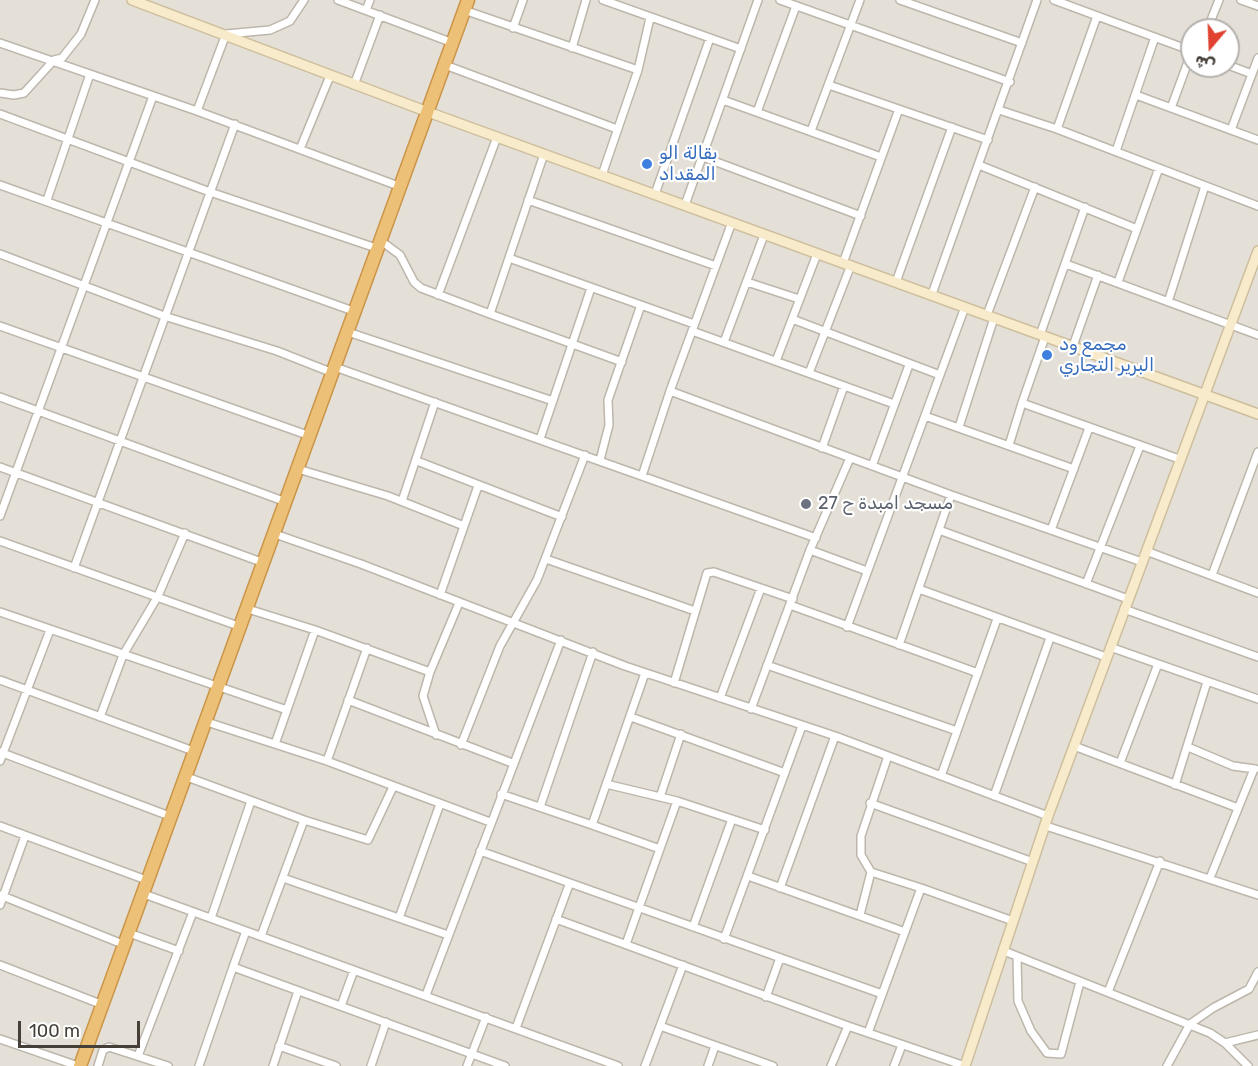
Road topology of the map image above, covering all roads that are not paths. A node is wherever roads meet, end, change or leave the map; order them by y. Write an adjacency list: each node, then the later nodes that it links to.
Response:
1 (95, 0): 37 (street)
2 (132, 0): 27 (street)
3 (304, 0): 27 (street)
4 (338, 0): 20 (street)
5 (370, 0): 20 (street)
6 (523, 0): 26 (street)
7 (586, 0): 34 (street)
8 (603, 0): 23 (street)
9 (758, 0): 35 (street)
10 (780, 0): 18 (street)
11 (860, 0): 25 (street)
12 (900, 0): 31 (street)
13 (1037, 0): 31 (street)
14 (1054, 0): 22 (street)
15 (1219, 0): 24 (street)
16 (1242, 0): 19 (street)
17 (466, 5): 26 (street); 30 (highway)
18 (796, 6): 25 (street); 57 (street)
19 (1258, 6)
20 (366, 10): 21 (street)
21 (380, 15): 30 (street); 46 (street)
22 (1097, 16): 28 (street); 62 (street)
23 (650, 18): 29 (street); 39 (street)
24 (1212, 18)
25 (850, 26): 45 (street); 47 (street)
26 (513, 28): 34 (street)
27 (226, 34): 43 (street); 55 (street)
28 (1155, 37): 33 (street); 49 (street)
29 (710, 38): 35 (street); 83 (street)
30 (453, 43): 38 (highway)
31 (1022, 43): 45 (street)
32 (0, 44): 37 (street)
33 (1180, 46)
34 (572, 48): 39 (street)
35 (741, 49): 51 (street)
36 (1258, 58): 42 (street)
37 (54, 60): 41 (street); 48 (street)
38 (445, 65): 56 (highway); 61 (street)
39 (638, 70): 61 (street)
40 (1240, 70): 42 (street)
41 (90, 74): 50 (street); 66 (street)
42 (1252, 74): 63 (street)
43 (330, 76): 46 (street); 69 (street)
44 (1182, 78): 52 (street)
45 (1010, 82): 54 (street)
46 (354, 85): 56 (street)
47 (829, 85): 53 (street); 64 (street)
48 (0, 93)
49 (1136, 95): 52 (street); 70 (street)
50 (153, 96): 55 (street); 74 (street)
51 (723, 100): 57 (street); 72 (street)
52 (1171, 108): 63 (street)
53 (899, 109): 60 (street); 73 (street)
54 (999, 110): 62 (street); 67 (street)
55 (197, 111): 59 (street)
56 (428, 112): 65 (street); 80 (highway)
57 (757, 112): 64 (street)
58 (0, 114): 66 (street)
59 (234, 124): 69 (street); 82 (street)
60 (952, 127): 67 (street); 105 (street)
61 (617, 129): 77 (street)
62 (1057, 129): 70 (street)
63 (1231, 130): 68 (street)
64 (811, 131): 73 (street)
65 (497, 137): 71 (street); 110 (street)
66 (69, 139): 74 (street); 84 (street)
67 (988, 140): 75 (street)
68 (1258, 140)
69 (300, 149): 80 (street)
70 (1116, 151): 76 (street)
71 (544, 154): 77 (street); 85 (street)
72 (703, 157): 86 (street); 89 (street)
73 (881, 157): 89 (street)
74 (128, 161): 82 (street); 91 (street)
75 (979, 165): 81 (street); 109 (street)
76 (1159, 168): 79 (street); 92 (street)
77 (602, 175): 83 (street)
78 (0, 185): 84 (street)
79 (1205, 186): 87 (street); 112 (street)
80 (401, 187): 94 (highway)
81 (1035, 187): 88 (street); 118 (street)
82 (210, 192): 94 (street); 95 (street)
83 (655, 195): 86 (street)
84 (47, 200): 91 (street)
85 (528, 200): 99 (street); 102 (street)
86 (685, 205): 90 (street)
87 (1258, 206)
88 (1085, 207): 92 (street); 101 (street)
89 (861, 216): 100 (street)
90 (732, 222): 93 (street); 102 (street)
91 (106, 223): 95 (street); 107 (street)
92 (1137, 229): 106 (street)
93 (764, 235): 98 (street); 104 (street)
94 (380, 245): 110 (street); 115 (highway)
95 (188, 251): 115 (street); 117 (street)
96 (1258, 251): 120 (street)
97 (0, 254): 107 (street)
98 (816, 254): 100 (street); 111 (street)
99 (509, 258): 108 (street); 116 (street)
100 (847, 264): 105 (street); 124 (street)
101 (1066, 264): 103 (street); 126 (street)
102 (716, 266): 122 (street)
103 (1098, 275): 106 (street); 129 (street)
104 (747, 282): 111 (street); 127 (street)
105 (896, 282): 109 (street)
106 (1118, 282): 112 (street)
107 (83, 284): 117 (street); 130 (street)
108 (591, 288): 113 (street); 128 (street)
109 (932, 294): 114 (street)
110 (438, 296): 116 (street)
111 (799, 299): 119 (street)
112 (1168, 302): 120 (street)
113 (641, 305): 122 (street); 132 (street)
114 (965, 307): 118 (street); 136 (street)
115 (356, 312): 123 (highway)
116 (490, 314): 128 (street)
117 (164, 316): 134 (street); 137 (street)
118 (991, 316): 126 (street); 149 (street)
119 (792, 319): 124 (street); 131 (street)
120 (1230, 325): 125 (street); 140 (street)
121 (0, 326): 130 (street)
122 (693, 327): 127 (street); 139 (street)
123 (348, 332): 134 (highway); 142 (street)
124 (825, 332): 133 (street); 135 (street)
125 (1258, 334)
126 (1043, 336): 129 (street); 144 (street)
127 (724, 342): 131 (street)
128 (572, 344): 132 (street); 142 (street)
129 (1073, 346): 140 (street)
130 (60, 348): 137 (street); 146 (street)
131 (776, 361): 135 (street)
132 (622, 362): 161 (street)
133 (909, 364): 136 (street); 145 (street)
134 (334, 370): 143 (street); 151 (highway)
135 (809, 373): 138 (street)
136 (940, 375): 148 (street)
137 (141, 378): 151 (street); 153 (street)
138 (844, 386): 145 (street); 156 (street)
139 (670, 391): 156 (street); 168 (street)
140 (1205, 394): 147 (street); 160 (street)
141 (0, 397): 146 (street)
142 (553, 401): 152 (street)
143 (435, 402): 152 (street); 162 (street)
144 (1022, 403): 150 (street); 154 (street)
145 (894, 404): 163 (street)
146 (38, 411): 153 (street); 167 (street)
147 (1258, 414)
148 (925, 416): 149 (street); 169 (street)
149 (959, 427): 154 (street)
150 (1089, 428): 155 (street); 166 (street)
151 (310, 436): 165 (highway)
152 (540, 439): 158 (street)
153 (118, 442): 173 (street); 174 (street)
154 (1008, 445): 166 (street)
155 (1140, 446): 160 (street); 184 (street)
156 (822, 448): 159 (street)
157 (1258, 452): 192 (street)
158 (585, 455): 161 (street); 176 (street)
159 (850, 458): 163 (street); 182 (street)
160 (1179, 459): 186 (street)
161 (600, 460): 168 (street)
162 (417, 461): 170 (street); 172 (street)
163 (872, 466): 169 (street)
164 (0, 467): 167 (street)
165 (298, 469): 172 (street); 173 (highway)
166 (1074, 469): 179 (street)
167 (16, 473): 174 (street); 175 (street)
168 (642, 476): 182 (street)
169 (902, 477): 171 (street); 191 (street)
170 (478, 486): 176 (street); 177 (street)
171 (951, 495): 178 (street); 179 (street)
172 (402, 501): 177 (street)
173 (286, 502): 181 (highway)
174 (97, 503): 180 (street); 190 (street)
175 (0, 516)
176 (562, 517): 187 (street)
177 (465, 526): 197 (street)
178 (939, 530): 193 (street); 195 (street)
179 (1051, 530): 184 (street)
180 (185, 533): 189 (street); 198 (street)
181 (274, 534): 189 (highway); 197 (street)
182 (816, 538): 185 (street)
183 (0, 541): 190 (street)
184 (1101, 548): 188 (street); 193 (street)
185 (810, 550): 191 (street); 200 (street)
186 (1146, 551): 188 (street); 192 (street)
187 (546, 559): 204 (street); 207 (street)
188 (1142, 562): 199 (street)
189 (264, 563): 202 (highway)
190 (74, 568): 198 (street)
191 (867, 571): 209 (street)
192 (1212, 575): 196 (street)
193 (1086, 584): 199 (street)
194 (761, 588): 200 (street); 204 (street); 231 (street)
195 (919, 589): 206 (street); 214 (street)
196 (1258, 593)
197 (440, 595): 201 (street)
198 (158, 596): 208 (street); 218 (street)
199 (1128, 599): 203 (street)
200 (791, 602): 209 (street); 222 (street)
201 (459, 603): 207 (street); 223 (street)
202 (248, 609): 208 (highway); 211 (street)
203 (1124, 609): 215 (street); 220 (street)
204 (695, 611): 228 (street)
205 (0, 612): 210 (street)
206 (997, 619): 212 (street); 224 (street)
207 (511, 623): 213 (street); 245 (street)
208 (241, 627): 229 (highway)
209 (847, 627): 214 (street)
210 (50, 630): 218 (street); 230 (street)
211 (315, 630): 216 (street); 235 (street)
212 (1050, 638): 219 (street); 263 (street)
213 (561, 640): 217 (street); 253 (street)
214 (899, 645): 224 (street)
215 (1110, 647): 219 (street); 221 (street)
216 (367, 648): 223 (street); 233 (street)
217 (592, 652): 225 (street); 269 (street)
218 (123, 656): 229 (street); 236 (street)
219 (1106, 657): 246 (street)
220 (1258, 657)
221 (1158, 664): 227 (street); 254 (street)
222 (767, 665): 234 (street); 240 (street)
223 (430, 672): 241 (street)
224 (978, 673): 240 (street)
225 (645, 674): 228 (street); 237 (street)
226 (0, 680): 230 (street)
227 (1207, 682): 232 (street); 247 (street)
228 (674, 683): 231 (street)
229 (220, 687): 235 (street); 238 (highway)
230 (26, 690): 236 (street); 249 (street)
231 (720, 698): 234 (street)
232 (1258, 699)
233 (348, 700): 241 (street); 252 (street)
234 (751, 709): 239 (street)
235 (287, 710): 244 (street)
236 (100, 717): 248 (street)
237 (631, 717): 242 (street); 259 (street)
238 (207, 722): 244 (street); 248 (highway)
239 (802, 726): 243 (street); 256 (street)
240 (957, 731): 257 (street)
241 (436, 735): 245 (street)
242 (681, 735): 256 (street); 264 (street)
243 (835, 736): 250 (street); 290 (street)
244 (274, 744): 252 (street)
245 (461, 745): 253 (street)
246 (1074, 746): 254 (street); 274 (street)
247 (1188, 747): 255 (street); 260 (street)
248 (196, 752): 258 (highway)
249 (2, 753): 251 (street); 271 (street)
250 (888, 756): 257 (street); 267 (street)
251 (0, 761)
252 (327, 761): 261 (street)
253 (512, 763): 262 (street)
254 (1120, 764): 260 (street)
255 (1256, 769): 270 (street)
256 (785, 773): 278 (street)
257 (941, 776): 263 (street)
258 (187, 777): 265 (street); 271 (highway)
259 (606, 783): 264 (street); 276 (street)
260 (1175, 785): 270 (street)
261 (393, 787): 268 (street); 273 (street)
262 (501, 794): 269 (street); 275 (street)
263 (994, 796): 274 (street)
264 (660, 797): 266 (street)
265 (251, 801): 273 (street); 299 (street)
266 (677, 801): 272 (street); 280 (street)
267 (870, 803): 283 (street); 284 (street)
268 (440, 804): 275 (street); 300 (street)
269 (540, 807): 276 (street)
270 (1238, 808): 287 (street)
271 (172, 818): 288 (highway)
272 (732, 819): 278 (street); 303 (street)
273 (304, 820): 286 (street)
274 (1047, 821): 282 (street); 283 (street)
275 (490, 822): 281 (street)
276 (592, 825): 280 (street)
277 (0, 826): 279 (street)
278 (765, 830): 285 (street)
279 (25, 836): 288 (street); 294 (street)
280 (660, 849): 296 (street)
281 (480, 851): 289 (street); 306 (street)
282 (1160, 861): 287 (street); 323 (street)
283 (1033, 862): 302 (street)
284 (870, 872): 291 (street); 298 (street)
285 (748, 876): 290 (street); 309 (street)
286 (283, 878): 300 (street); 307 (street)
287 (1210, 878): 293 (street)
288 (149, 881): 292 (highway)
289 (569, 885): 296 (street); 301 (street)
290 (780, 888): 298 (street)
291 (921, 888): 302 (street); 305 (street)
292 (144, 894): 297 (street); 308 (highway)
293 (1258, 895)
294 (2, 896): 295 (street); 308 (street)
295 (0, 905)
296 (638, 908): 303 (street); 310 (street)
297 (193, 912): 299 (street); 311 (street)
298 (860, 915): 305 (street)
299 (211, 918): 304 (street)
300 (399, 918): 306 (street)
301 (556, 919): 310 (street); 334 (street)
302 (1013, 921): 312 (street)
303 (693, 927): 309 (street)
304 (246, 931): 307 (street); 317 (street)
305 (905, 932): 324 (street)
306 (448, 935): 325 (street)
307 (261, 936): 318 (street)
308 (127, 939): 311 (street); 327 (highway)
309 (724, 939): 314 (street)
310 (626, 944): 316 (street)
311 (178, 951): 343 (street)
312 (1004, 951): 313 (street); 359 (street)
313 (1017, 957): 320 (street); 320 (street)
314 (780, 958): 324 (street); 326 (street)
315 (0, 965): 327 (street)
316 (683, 965): 326 (street); 332 (street)
317 (233, 967): 322 (street); 347 (street)
318 (354, 970): 325 (street); 328 (street)
319 (1258, 972): 321 (street)
320 (1080, 982): 323 (street)
321 (1255, 987): 331 (street)
322 (298, 992): 328 (street); 340 (street)
323 (1108, 992): 331 (street)
324 (882, 994): 335 (street)
325 (426, 995): 329 (street)
326 (766, 997): 333 (street)
327 (103, 1005): 344 (highway)
328 (341, 1006): 330 (street)
329 (486, 1017): 334 (street); 342 (street)
330 (386, 1022): 342 (street); 350 (street)
331 (1190, 1024): 338 (street); 360 (street)
332 (660, 1026): 341 (street); 354 (street)
333 (848, 1026): 335 (street); 357 (street)
334 (516, 1028): 353 (street)
335 (868, 1033): 339 (street)
336 (1258, 1035): 338 (street)
337 (0, 1040): 344 (street)
338 (1226, 1043): 361 (street)
339 (902, 1045): 358 (street); 359 (street)
340 (279, 1046): 348 (street); 349 (street)
341 (715, 1046): 355 (street); 356 (street)
342 (472, 1054): 351 (street); 352 (street)
343 (138, 1056): 345 (street); 346 (street)
344 (79, 1066)
345 (98, 1066)
346 (168, 1066)
347 (199, 1066)
348 (273, 1066)
349 (335, 1066)
350 (371, 1066)
351 (467, 1066)
352 (505, 1066)
353 (618, 1066)
354 (645, 1066)
355 (708, 1066)
356 (770, 1066)
357 (831, 1066)
358 (894, 1066)
359 (965, 1066)
360 (1167, 1066)
361 (1248, 1066)

